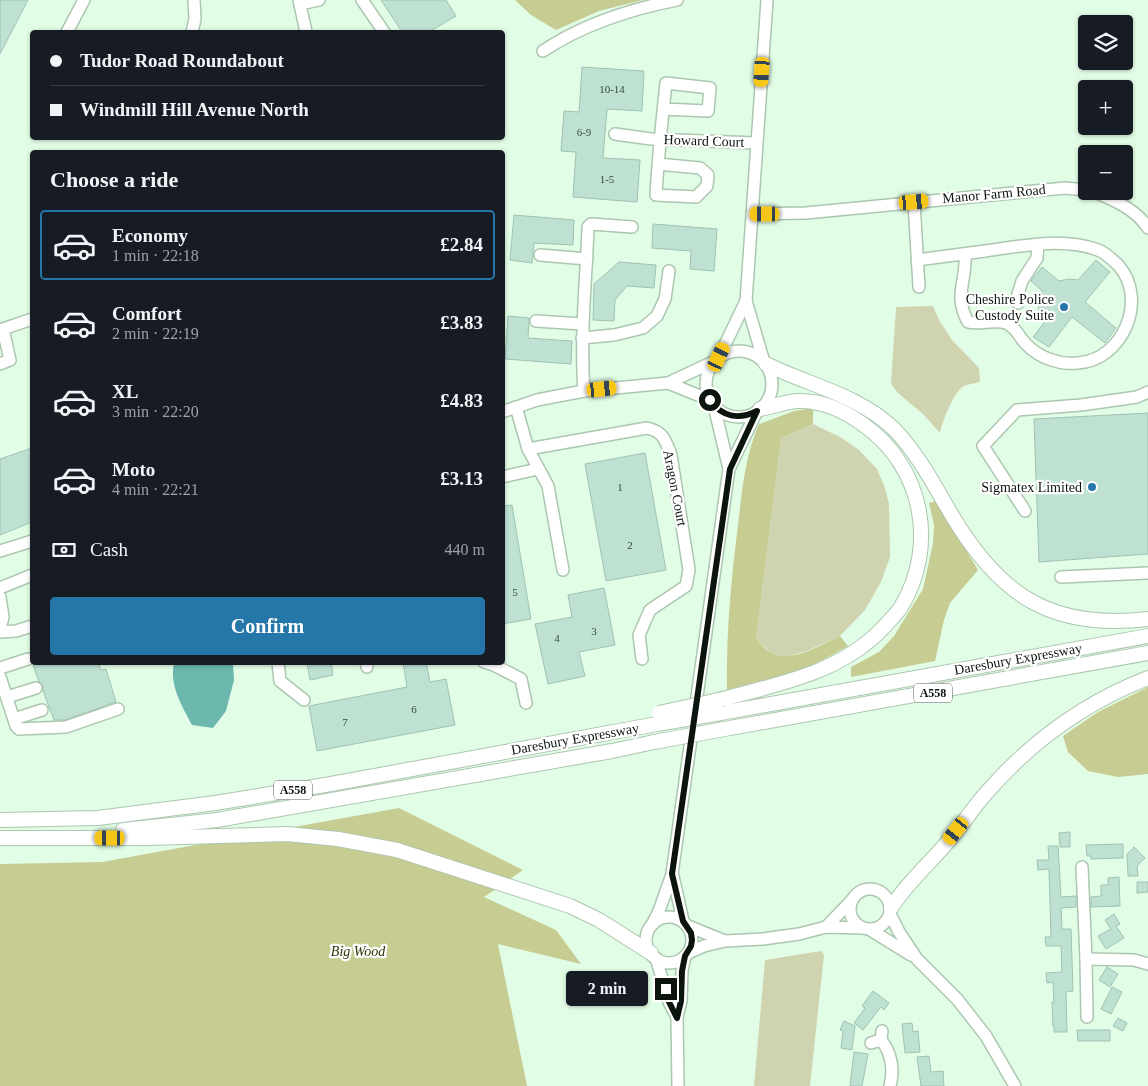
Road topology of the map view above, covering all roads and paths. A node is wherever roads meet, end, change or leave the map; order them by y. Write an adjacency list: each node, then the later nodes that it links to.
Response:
1 (84, 0): 8 (street)
2 (194, 0): 9 (street)
3 (319, 0): 7 (street)
4 (362, 0): 11 (street)
5 (677, 0): 12 (street)
6 (767, 0): 16 (street)
7 (299, 2): 10 (street)
8 (68, 30)
9 (192, 30)
10 (306, 30)
11 (383, 30)
12 (543, 50)
13 (663, 109): 15 (street)
14 (615, 134): 15 (street, Howard Court)
15 (655, 140): 16 (street, Howard Court); 17 (street)
16 (756, 143): 21 (street)
17 (658, 164): 17 (street)
18 (1078, 189): 20 (street, Manor Farm Road)
19 (1114, 200): 23 (street)
20 (914, 202): 21 (street, Manor Farm Road); 28 (street)
21 (752, 214): 31 (street)
22 (632, 228): 27 (street)
23 (1148, 228)
24 (1038, 245): 25 (street); 25 (street); 32 (street)
25 (965, 254): 28 (street)
26 (540, 255): 27 (street)
27 (587, 259): 35 (street)
28 (917, 260): 30 (street)
29 (669, 271): 37 (street)
30 (919, 287)
31 (746, 301): 38 (street); 39 (street)
32 (1018, 303)
33 (30, 320): 36 (street)
34 (536, 320): 35 (street)
35 (582, 324): 37 (street)
36 (1, 330): 40 (street)
37 (582, 338): 42 (street)
38 (717, 359): 39 (street); 41 (street); 44 (street)
39 (765, 363): 46 (street); 61 (main road)
40 (0, 364)
41 (668, 383): 42 (street); 44 (street)
42 (584, 391): 45 (street)
43 (1148, 392): 52 (street)
44 (712, 403): 46 (street); 50 (street)
45 (516, 407): 47 (street); 48 (street)
46 (759, 410): 50 (street); 77 (main road)
47 (505, 411)
48 (528, 449): 49 (street); 67 (street, Aragon Court)
49 (538, 469): 51 (street); 55 (street)
50 (730, 469): 84 (street)
51 (505, 476)
52 (1025, 511)
53 (30, 541): 54 (street)
54 (0, 551)
55 (563, 570)
56 (1148, 573): 58 (street)
57 (30, 576): 59 (street)
58 (1061, 577)
59 (0, 588)
60 (0, 597): 63 (street)
61 (1148, 619)
62 (30, 627): 63 (street)
63 (0, 631)
64 (1148, 636): 77 (main road, Daresbury Expressway / A558)
65 (1148, 653): 82 (main road, Daresbury Expressway / A558, bridge)
66 (28, 659): 70 (street)
67 (642, 659)
68 (278, 665): 75 (street)
69 (494, 665): 76 (street)
70 (0, 668)
71 (0, 677): 74 (street)
72 (1148, 678): 86 (main road)
73 (36, 688): 74 (street)
74 (7, 697): 80 (street)
75 (304, 700)
76 (526, 703)
77 (722, 706): 81 (main road, Daresbury Expressway / A558, bridge)
78 (118, 709): 80 (street)
79 (42, 710): 80 (street)
80 (14, 719)
81 (0, 820)
82 (0, 838): 93 (main road)
83 (1082, 868): 95 (street)
84 (672, 874): 87 (street); 88 (street)
85 (853, 899): 86 (street); 89 (street); 90 (street)
86 (890, 911): 90 (street); 94 (street)
87 (685, 924): 88 (street); 91 (street); 92 (street)
88 (652, 925): 93 (street)
89 (826, 927): 90 (street); 91 (street)
90 (867, 929): 94 (street)
91 (725, 941): 92 (street)
92 (687, 954): 93 (street); 98 (street)
93 (653, 956): 98 (street)
94 (917, 958): 102 (street)
95 (1086, 958): 96 (street); 97 (street)
96 (1148, 964)
97 (1087, 1016)
98 (677, 1018): 100 (street)
99 (878, 1038): 101 (street)
100 (678, 1086)
101 (890, 1086)
102 (1015, 1086)

